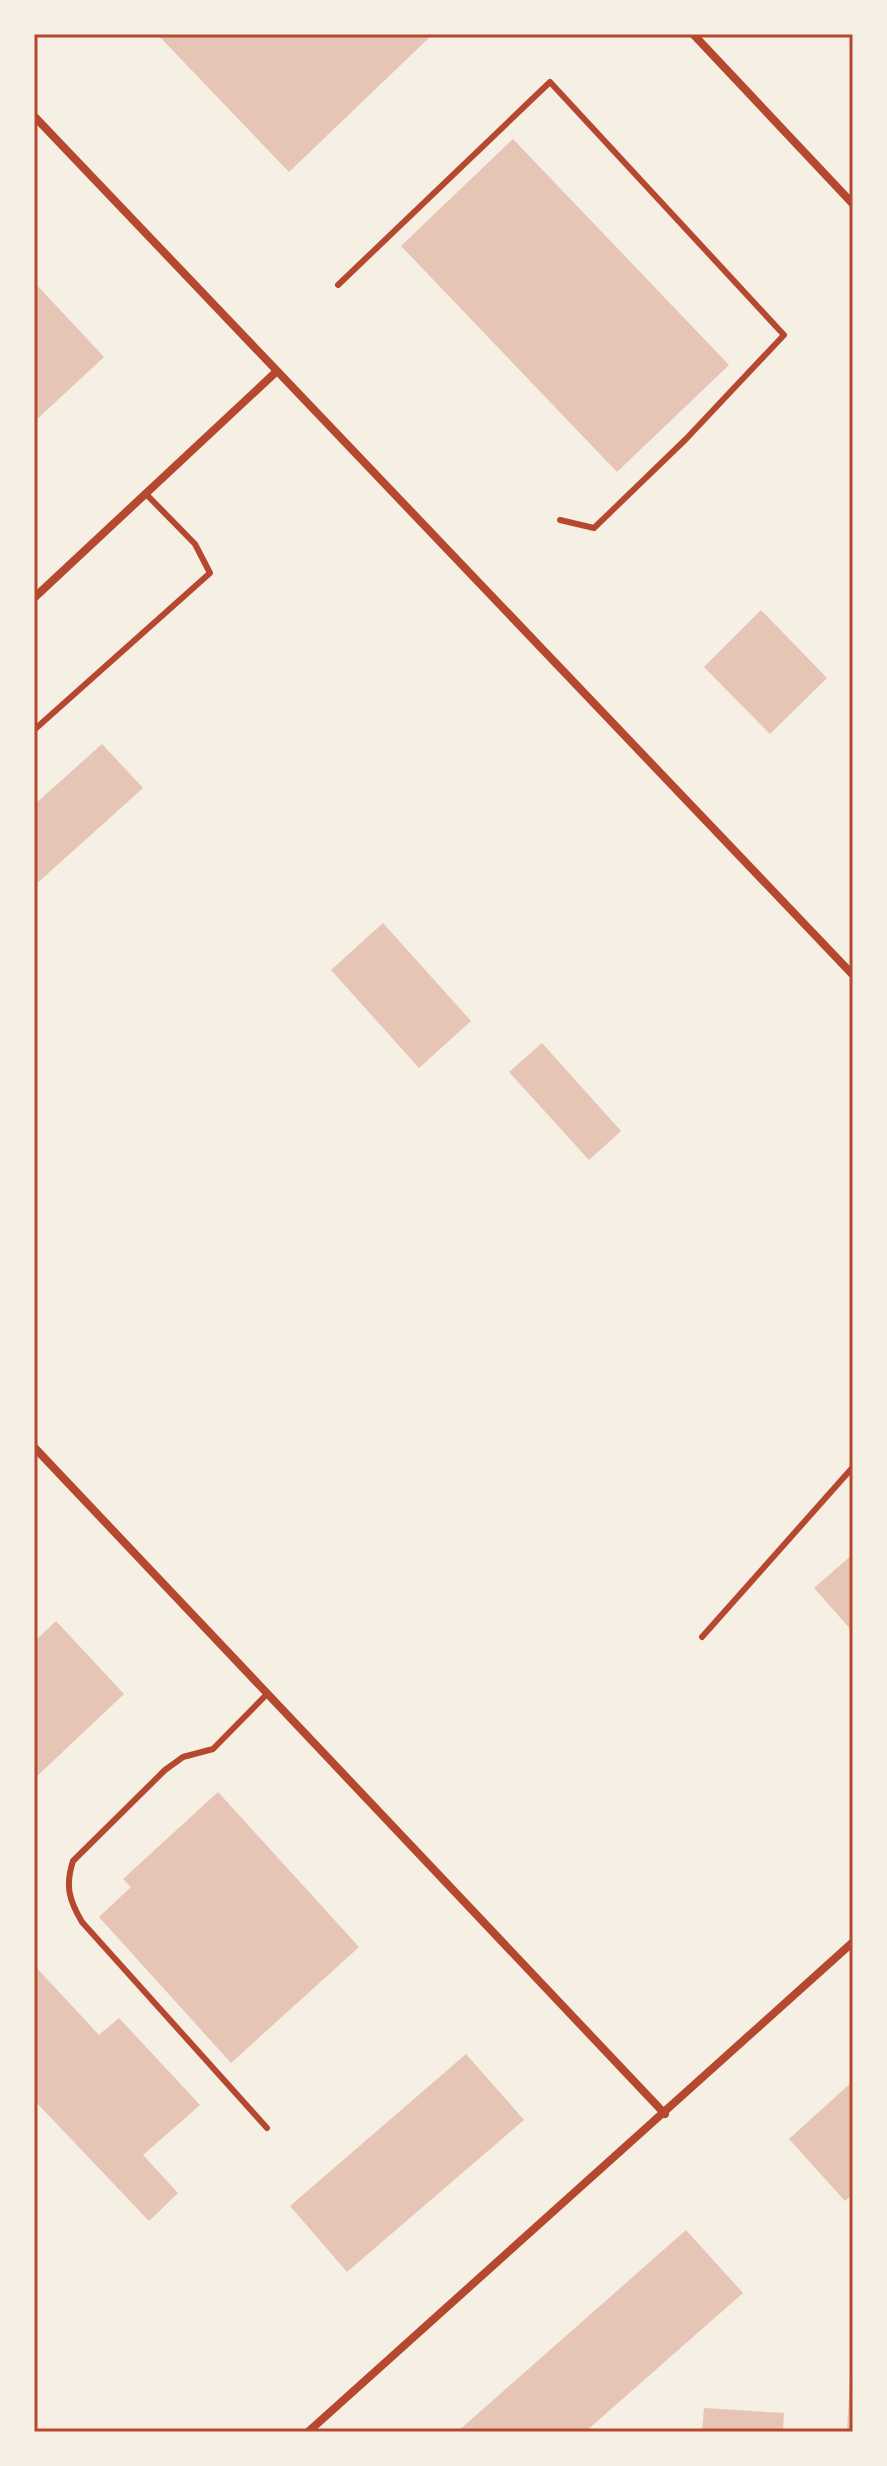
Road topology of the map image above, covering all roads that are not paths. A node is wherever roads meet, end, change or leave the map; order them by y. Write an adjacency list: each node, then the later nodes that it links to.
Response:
1 (693, 34): 3 (street)
2 (34, 116): 6 (street)
3 (849, 193): 4 (street)
4 (853, 204)
5 (338, 285): 8 (lane)
6 (277, 371): 7 (street); 11 (street)
7 (146, 494): 9 (street); 10 (lane)
8 (560, 520)
9 (34, 598)
10 (34, 730)
11 (853, 975)
12 (34, 1447): 15 (street)
13 (853, 1467): 14 (lane)
14 (702, 1637)
15 (267, 1694): 17 (street); 18 (lane)
16 (853, 1942): 17 (street)
17 (665, 2114): 19 (street)
18 (267, 2128)
19 (308, 2432)

